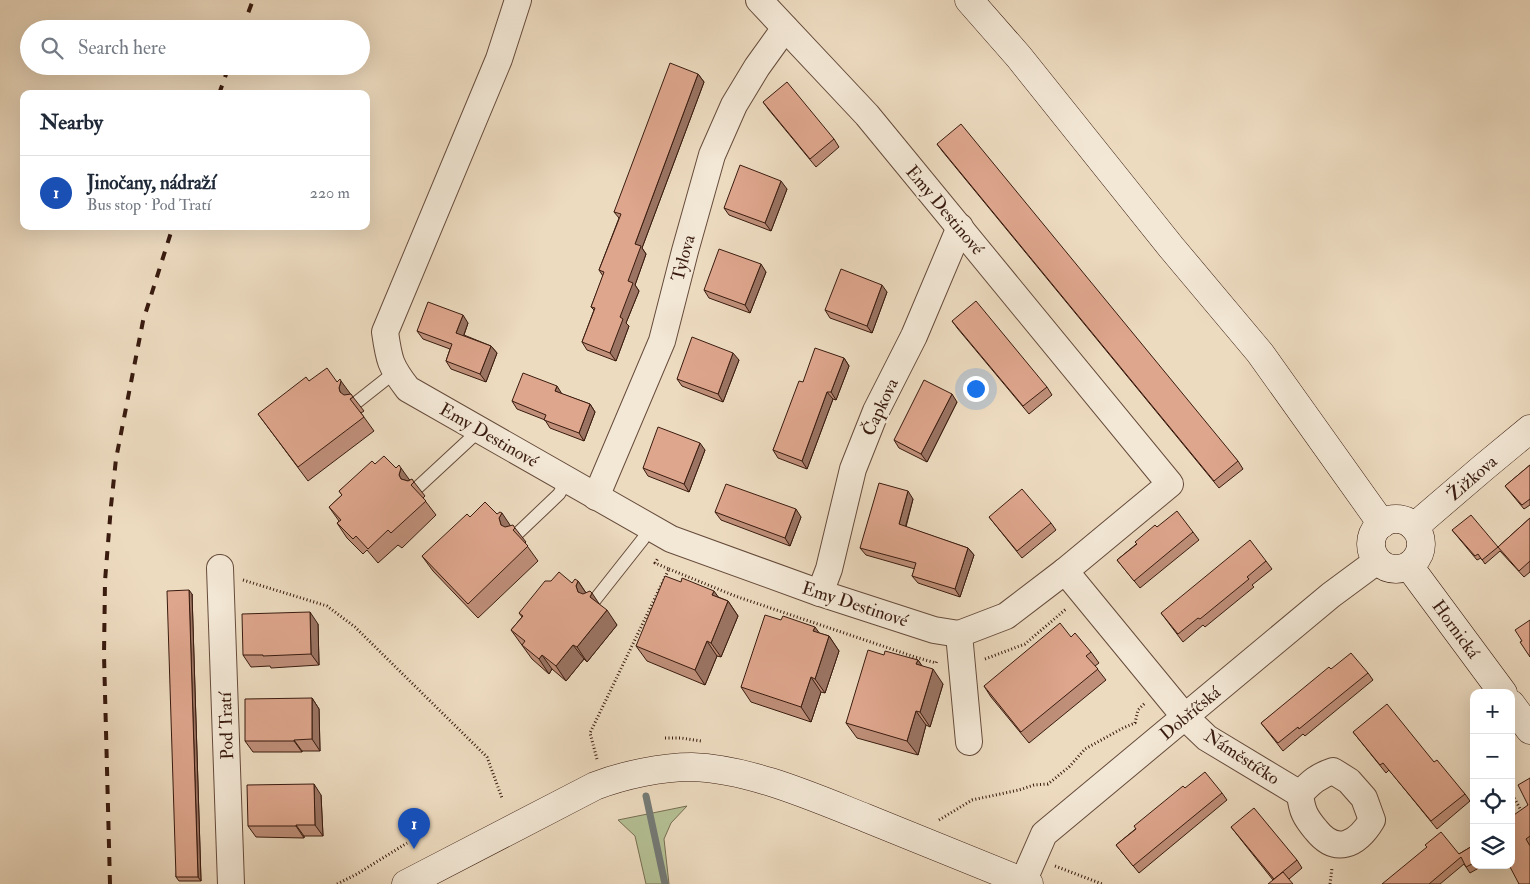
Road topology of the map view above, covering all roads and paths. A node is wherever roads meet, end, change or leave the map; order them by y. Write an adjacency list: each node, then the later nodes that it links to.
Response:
1 (518, 0): 6 (street, Emy Destinové)
2 (759, 0): 4 (street, Emy Destinové)
3 (968, 0): 13 (street)
4 (786, 28): 5 (street, Emy Destinové); 12 (street, Tylova)
5 (960, 227): 20 (street, Emy Destinové); 22 (street, Čapkova)
6 (395, 372): 7 (lane); 8 (street, Emy Destinové)
7 (357, 402)
8 (476, 428): 10 (street, Emy Destinové); 11 (lane)
9 (1530, 429): 14 (street, Žižkova)
10 (567, 480): 12 (street, Emy Destinové); 16 (lane)
11 (417, 488)
12 (596, 497): 15 (street, Emy Destinové)
13 (1382, 524): 14 (street); 17 (street)
14 (1414, 528): 18 (street)
15 (660, 533): 19 (path); 22 (street, Emy Destinové); 23 (lane)
16 (517, 534)
17 (1377, 561): 18 (street); 31 (street, Dobříčská)
18 (1410, 566): 29 (street, Hornická)
19 (669, 569): 27 (path); 34 (path)
20 (1065, 571): 25 (street, Emy Destinové); 28 (street)
21 (232, 574): 36 (path); 43 (street, Pod Tratí)
22 (820, 593): 25 (street, Emy Destinové)
23 (594, 601)
24 (1070, 606): 26 (path)
25 (959, 634): 33 (street)
26 (981, 652)
27 (939, 656)
28 (1162, 687): 31 (street); 39 (path)
29 (1500, 689)
30 (1515, 709): 32 (street)
31 (1185, 717): 35 (street, Náměstíčko); 42 (street, Dobříčská)
32 (1530, 730)
33 (969, 742)
34 (597, 759)
35 (1300, 794)
36 (502, 798)
37 (1515, 799): 38 (path)
38 (1525, 818)
39 (939, 821)
40 (407, 843): 44 (path)
41 (1053, 865): 46 (path)
42 (1026, 883): 45 (street)
43 (231, 884)
44 (336, 884)
45 (406, 884)
46 (1102, 884)

